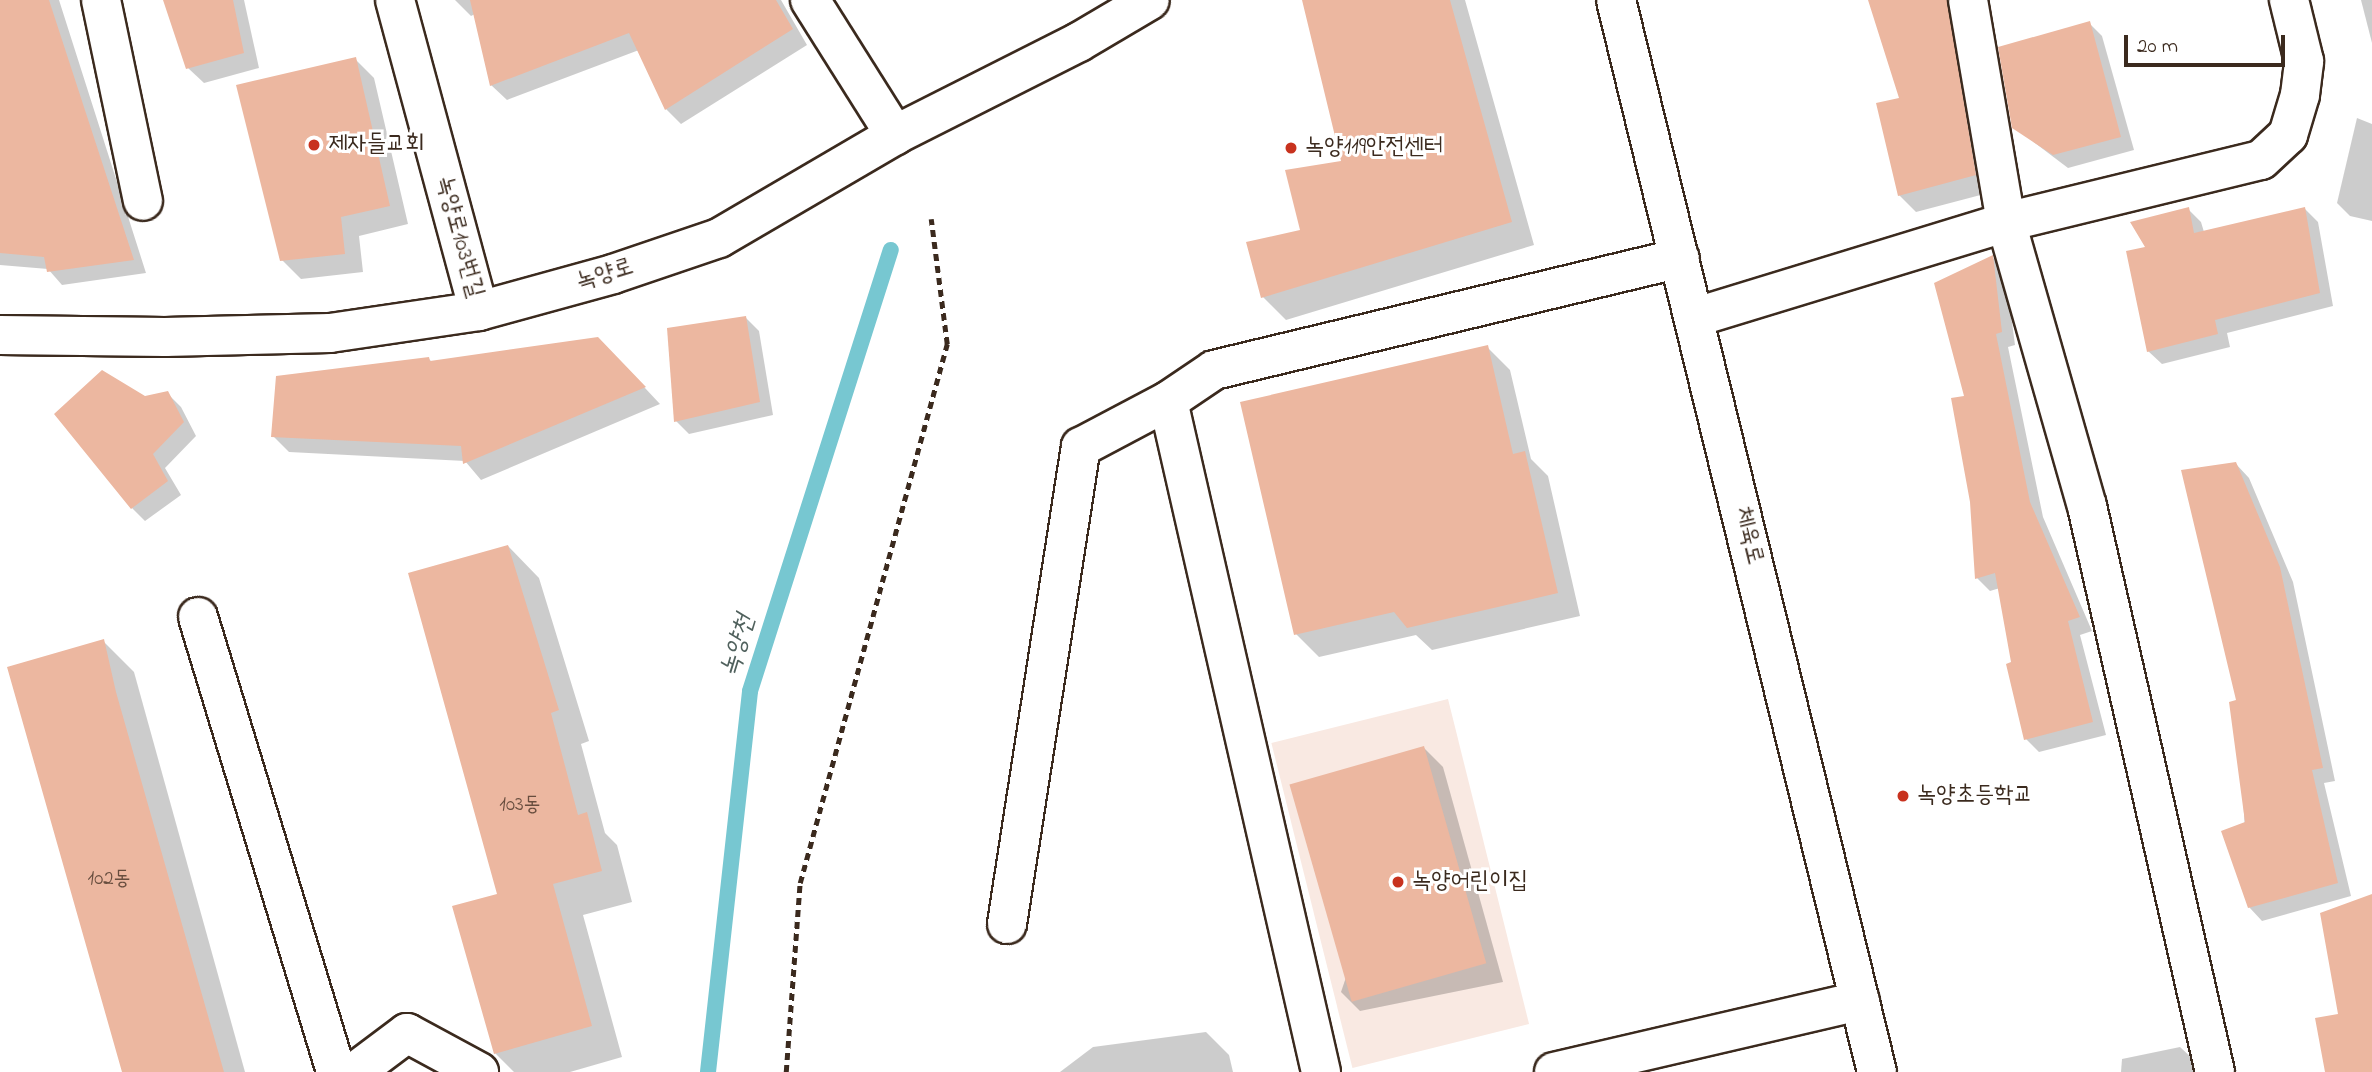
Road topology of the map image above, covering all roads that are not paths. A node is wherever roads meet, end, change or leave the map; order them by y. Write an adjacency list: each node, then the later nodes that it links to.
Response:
1 (101, 0): 9 (street)
2 (395, 0): 12 (street, 녹양로103번길)
3 (810, 0): 8 (street)
4 (1150, 0): 8 (street, 녹양로)
5 (1616, 0): 11 (street, 체육로)
6 (1968, 0): 10 (street)
7 (2288, 0): 10 (street)
8 (895, 135): 12 (street, 녹양로)
9 (144, 201)
10 (2006, 222): 13 (street); 25 (street)
11 (1680, 258): 13 (street, 체육로); 15 (street)
12 (479, 311): 14 (street, 녹양로)
13 (1696, 317): 18 (street, 체육로)
14 (0, 335)
15 (1168, 401): 17 (street); 22 (street)
16 (198, 617): 19 (street)
17 (1007, 924)
18 (1860, 1001): 23 (street); 24 (street, 체육로)
19 (336, 1072)
20 (355, 1072): 21 (street)
21 (479, 1072)
22 (1321, 1072)
23 (1554, 1072)
24 (1877, 1072)
25 (2215, 1072)

